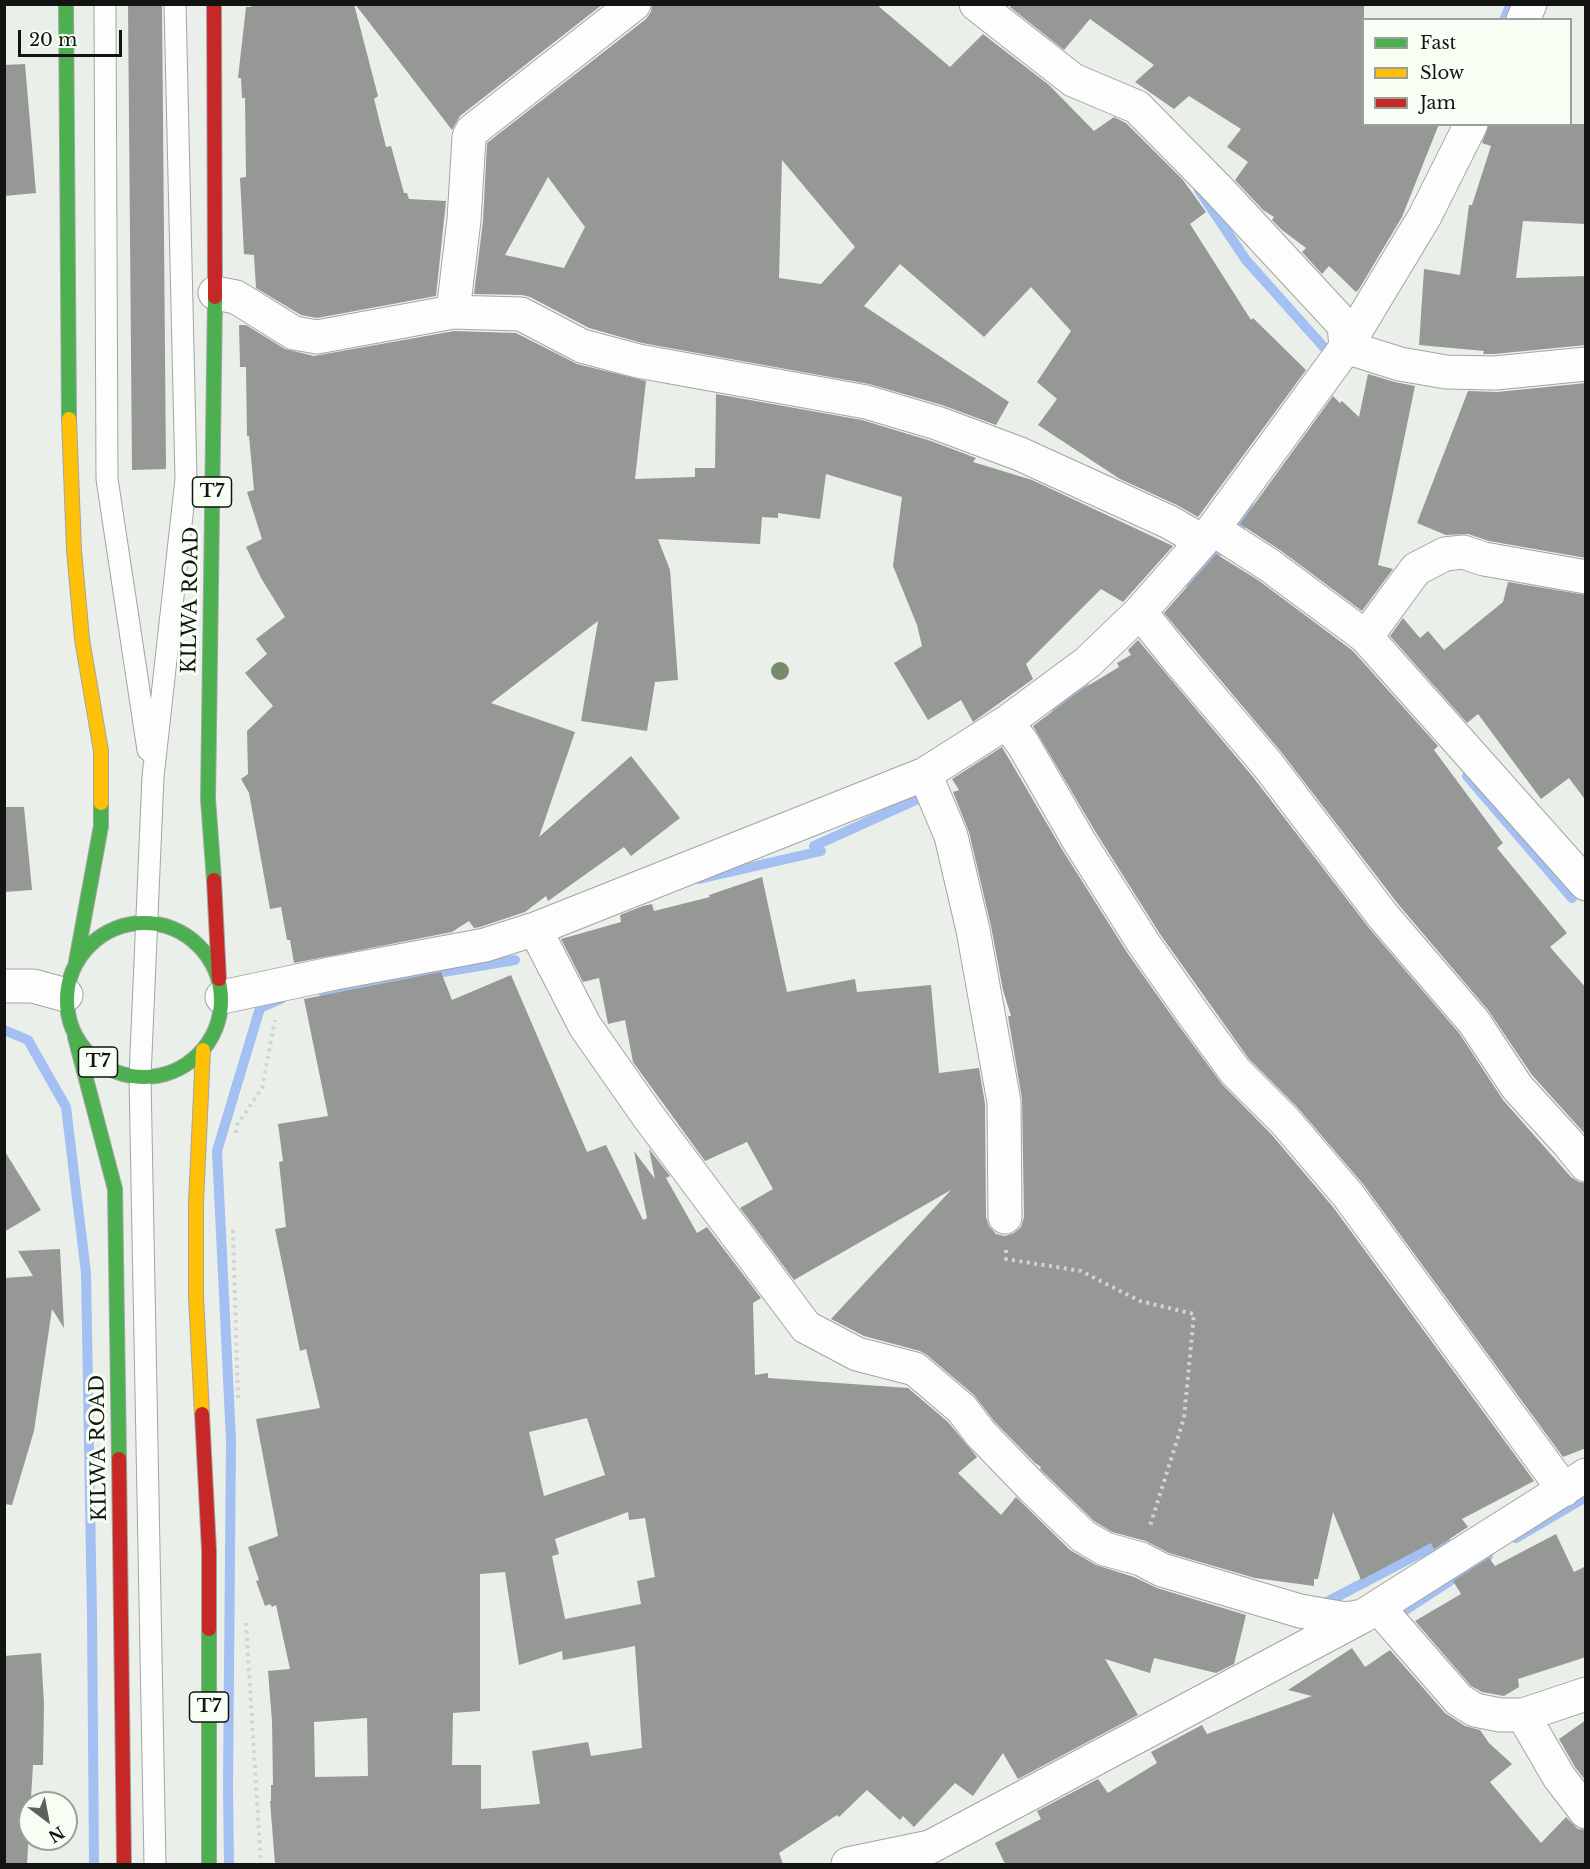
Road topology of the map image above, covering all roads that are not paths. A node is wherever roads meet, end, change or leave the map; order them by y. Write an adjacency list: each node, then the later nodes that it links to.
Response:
1 (66, 4): 24 (highway, T7)
2 (105, 4): 20 (lane)
3 (175, 4): 20 (lane)
4 (214, 4): 10 (highway, KILWA ROAD / T7)
5 (634, 4): 11 (street)
6 (976, 4): 12 (street)
7 (1530, 4): 8 (street)
8 (1524, 18)
9 (1469, 126): 12 (street)
10 (215, 293): 11 (street); 26 (highway, KILWA ROAD / T7)
11 (453, 312): 14 (street)
12 (1346, 347): 13 (street); 14 (street)
13 (1586, 364)
14 (1208, 535): 16 (street); 17 (street)
15 (1586, 577): 17 (street)
16 (1140, 612): 18 (street); 31 (street)
17 (1366, 637): 21 (street)
18 (1007, 722): 19 (street); 33 (street)
19 (925, 774): 23 (street); 32 (street)
20 (153, 777): 22 (lane)
21 (1586, 884)
22 (146, 923): 24 (highway, T7); 26 (highway, T7); 30 (lane)
23 (535, 929): 26 (street); 34 (street)
24 (75, 962): 27 (highway, T7)
25 (4, 986): 27 (street)
26 (221, 988): 29 (highway, T7)
27 (66, 995): 28 (highway, T7)
28 (75, 1037): 30 (highway, T7); 38 (highway, KILWA ROAD / T7)
29 (203, 1050): 30 (highway, T7); 40 (highway, T7)
30 (140, 1077): 39 (lane)
31 (1586, 1166)
32 (1005, 1217)
33 (1575, 1482): 34 (street)
34 (1370, 1611): 36 (street); 41 (street)
35 (1586, 1694): 36 (street)
36 (1523, 1715): 37 (street)
37 (1586, 1812)
38 (124, 1864)
39 (155, 1864)
40 (209, 1864)
41 (848, 1864)

